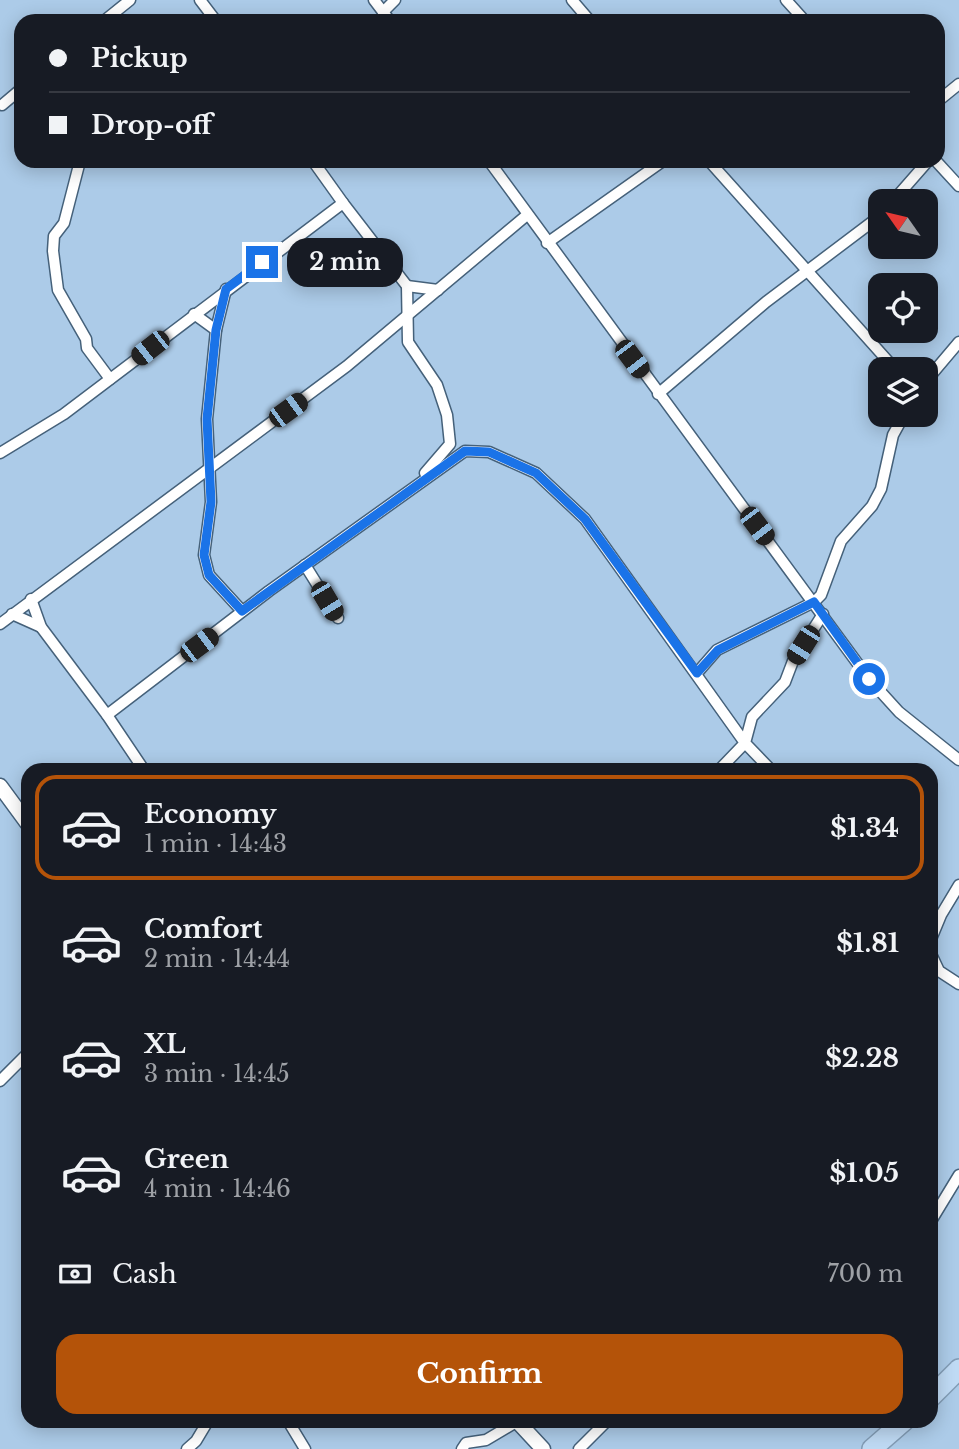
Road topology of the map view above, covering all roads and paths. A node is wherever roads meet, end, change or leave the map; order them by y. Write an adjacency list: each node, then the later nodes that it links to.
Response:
1 (130, 0): 6 (street)
2 (200, 0): 7 (street)
3 (374, 0): 8 (street)
4 (572, 0): 9 (street)
5 (786, 0): 10 (street)
6 (113, 14)
7 (211, 14)
8 (385, 14)
9 (584, 14)
10 (799, 14)
11 (959, 84): 13 (street)
12 (14, 95): 14 (street)
13 (945, 95)
14 (2, 105)
15 (78, 168): 38 (street)
16 (318, 168): 24 (street)
17 (494, 168): 25 (street)
18 (653, 168): 27 (street)
19 (715, 168): 28 (street)
20 (922, 168): 23 (street)
21 (942, 168): 22 (street)
22 (959, 186)
23 (904, 189)
24 (342, 203): 29 (street); 30 (street)
25 (527, 215): 27 (street); 31 (street)
26 (868, 225): 28 (street)
27 (547, 243): 39 (street)
28 (806, 273): 36 (street); 39 (street)
29 (407, 286): 31 (street); 33 (street)
30 (226, 289): 32 (street); 34 (street)
31 (438, 290): 33 (street)
32 (194, 314): 34 (street); 38 (street)
33 (410, 314): 42 (street); 43 (street)
34 (216, 330): 42 (street)
35 (959, 342): 37 (street)
36 (884, 357)
37 (938, 367)
38 (110, 379): 41 (street)
39 (658, 394): 46 (street)
40 (897, 427): 46 (street)
41 (0, 453)
42 (209, 467): 45 (street); 47 (street)
43 (414, 486): 44 (street); 53 (street)
44 (305, 565): 47 (street); 50 (street)
45 (31, 599): 48 (street); 52 (street)
46 (814, 602): 49 (street); 53 (street)
47 (242, 611): 54 (street)
48 (12, 614): 51 (street); 52 (street)
49 (823, 614): 55 (street); 56 (street)
50 (338, 618)
51 (0, 624)
52 (41, 627): 54 (street)
53 (697, 673): 55 (street)
54 (107, 715): 57 (street)
55 (745, 743): 58 (street); 59 (street)
56 (959, 760)
57 (139, 763)
58 (726, 763)
59 (764, 763)
60 (0, 786): 61 (street)
61 (21, 814)
62 (959, 885): 63 (street)
63 (938, 922)
64 (938, 973): 65 (street)
65 (959, 984)
66 (21, 1060): 67 (street)
67 (1, 1079)
68 (959, 1175): 69 (street)
69 (938, 1210)
70 (957, 1375): 71 (highway)
71 (938, 1391)
72 (203, 1428): 78 (street)
73 (292, 1428): 79 (street)
74 (506, 1428): 80 (street)
75 (524, 1428): 81 (street)
76 (600, 1428): 82 (street)
77 (896, 1428): 83 (highway)
78 (187, 1449)
79 (305, 1449)
80 (463, 1449)
81 (543, 1449)
82 (579, 1449)
83 (872, 1449)

